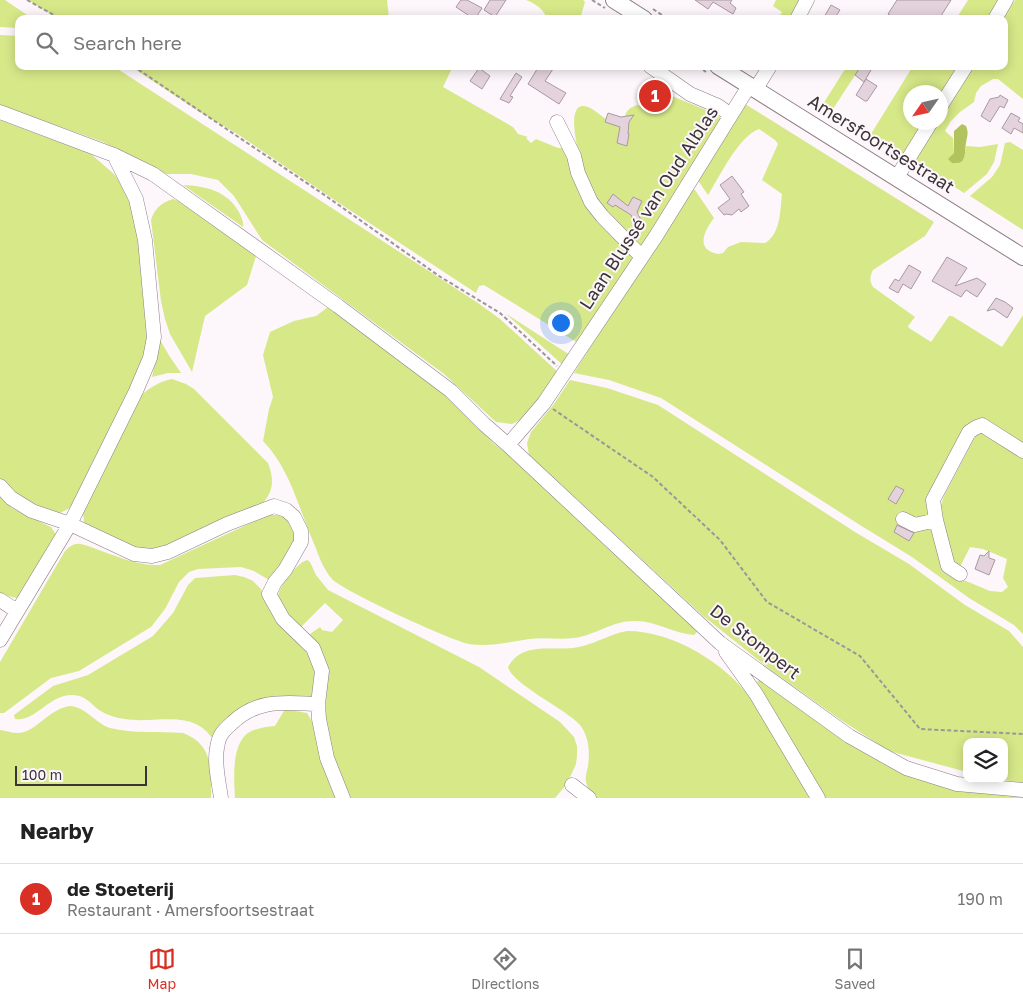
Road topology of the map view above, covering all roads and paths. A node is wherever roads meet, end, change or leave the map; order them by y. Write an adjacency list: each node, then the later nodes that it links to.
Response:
1 (27, 0): 5 (path)
2 (614, 0): 6 (main road)
3 (807, 0): 7 (street)
4 (1006, 0): 8 (street)
5 (54, 15)
6 (638, 15)
7 (798, 15)
8 (997, 15)
9 (139, 70): 24 (path)
10 (656, 70): 17 (street)
11 (724, 70): 14 (main road, Amersfoortsestraat)
12 (767, 70): 14 (street, Laan Blussé van Oud Alblas)
13 (963, 70): 15 (street)
14 (752, 88): 17 (street, Laan Blussé van Oud Alblas); 21 (main road, Amersfoortsestraat)
15 (948, 94)
16 (0, 112): 20 (street, De Stompert)
17 (731, 115): 22 (street, Laan Blussé van Oud Alblas)
18 (557, 122): 22 (street)
19 (926, 130): 21 (street)
20 (114, 154): 26 (street, De Stompert); 31 (street)
21 (897, 177): 23 (main road, Amersfoortsestraat)
22 (642, 257): 24 (street, Laan Blussé van Oud Alblas)
23 (1023, 257)
24 (564, 372): 25 (street, Laan Blussé van Oud Alblas)
25 (544, 403): 26 (street, Laan Blussé van Oud Alblas); 38 (path)
26 (508, 445): 36 (street, De Stompert)
27 (1023, 451): 30 (street)
28 (0, 486): 31 (street)
29 (903, 519): 30 (street)
30 (936, 520): 32 (street)
31 (70, 524): 34 (street); 37 (street)
32 (960, 574)
33 (0, 600): 34 (street)
34 (17, 611): 35 (street)
35 (0, 640)
36 (720, 643): 40 (street, De Stompert); 44 (street)
37 (318, 704): 41 (street); 42 (street)
38 (1023, 734)
39 (572, 785): 43 (street)
40 (1023, 790)
41 (220, 798)
42 (343, 798)
43 (588, 798)
44 (818, 798)

